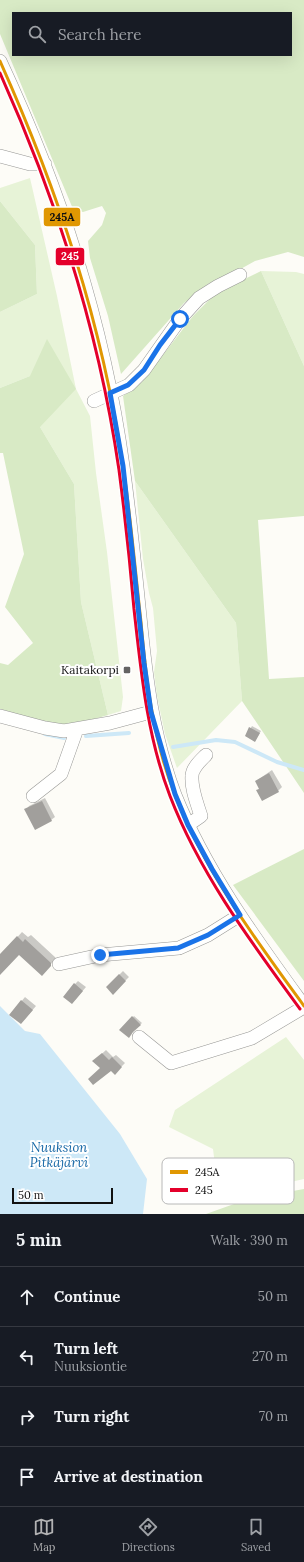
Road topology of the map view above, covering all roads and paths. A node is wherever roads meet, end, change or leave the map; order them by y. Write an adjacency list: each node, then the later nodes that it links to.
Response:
1 (0, 61): 3 (street)
2 (0, 156): 3 (street)
3 (45, 164): 5 (street)
4 (240, 274): 5 (street)
5 (110, 393): 6 (street); 7 (street)
6 (94, 401)
7 (151, 712): 9 (street); 12 (street)
8 (0, 716): 9 (street)
9 (77, 729): 11 (street)
10 (206, 755): 12 (street)
11 (33, 796)
12 (188, 825): 13 (street)
13 (240, 915): 14 (street); 15 (street)
14 (59, 964)
15 (304, 1007): 16 (street)
16 (139, 1037)

